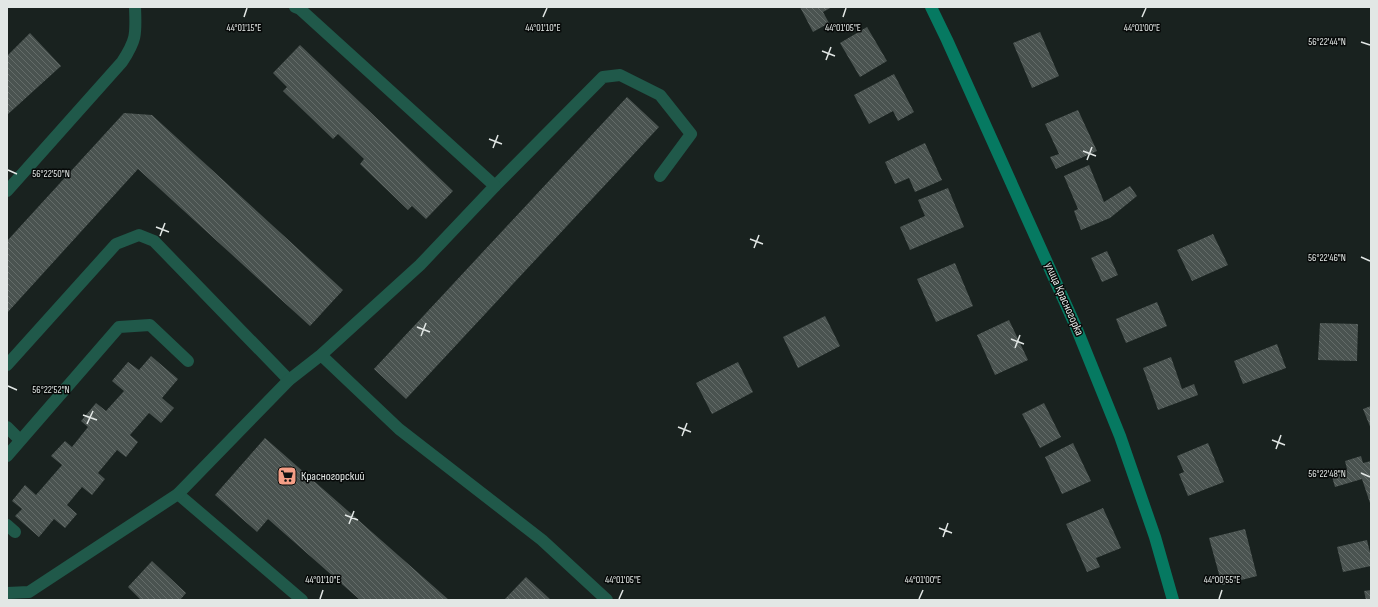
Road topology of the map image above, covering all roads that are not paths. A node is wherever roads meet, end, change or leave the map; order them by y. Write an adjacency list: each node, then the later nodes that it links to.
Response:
1 (135, 7): 6 (street)
2 (295, 7): 5 (street)
3 (931, 7): 18 (main road, улица Красногорка)
4 (660, 176): 5 (street)
5 (494, 186): 7 (street)
6 (7, 192)
7 (321, 355): 10 (street); 17 (street)
8 (188, 361): 12 (street)
9 (7, 365): 10 (street)
10 (289, 380): 14 (street)
11 (7, 426): 12 (street)
12 (20, 440): 13 (street)
13 (7, 456)
14 (178, 494): 15 (street); 16 (street)
15 (7, 593)
16 (302, 600)
17 (607, 600)
18 (1173, 600)

